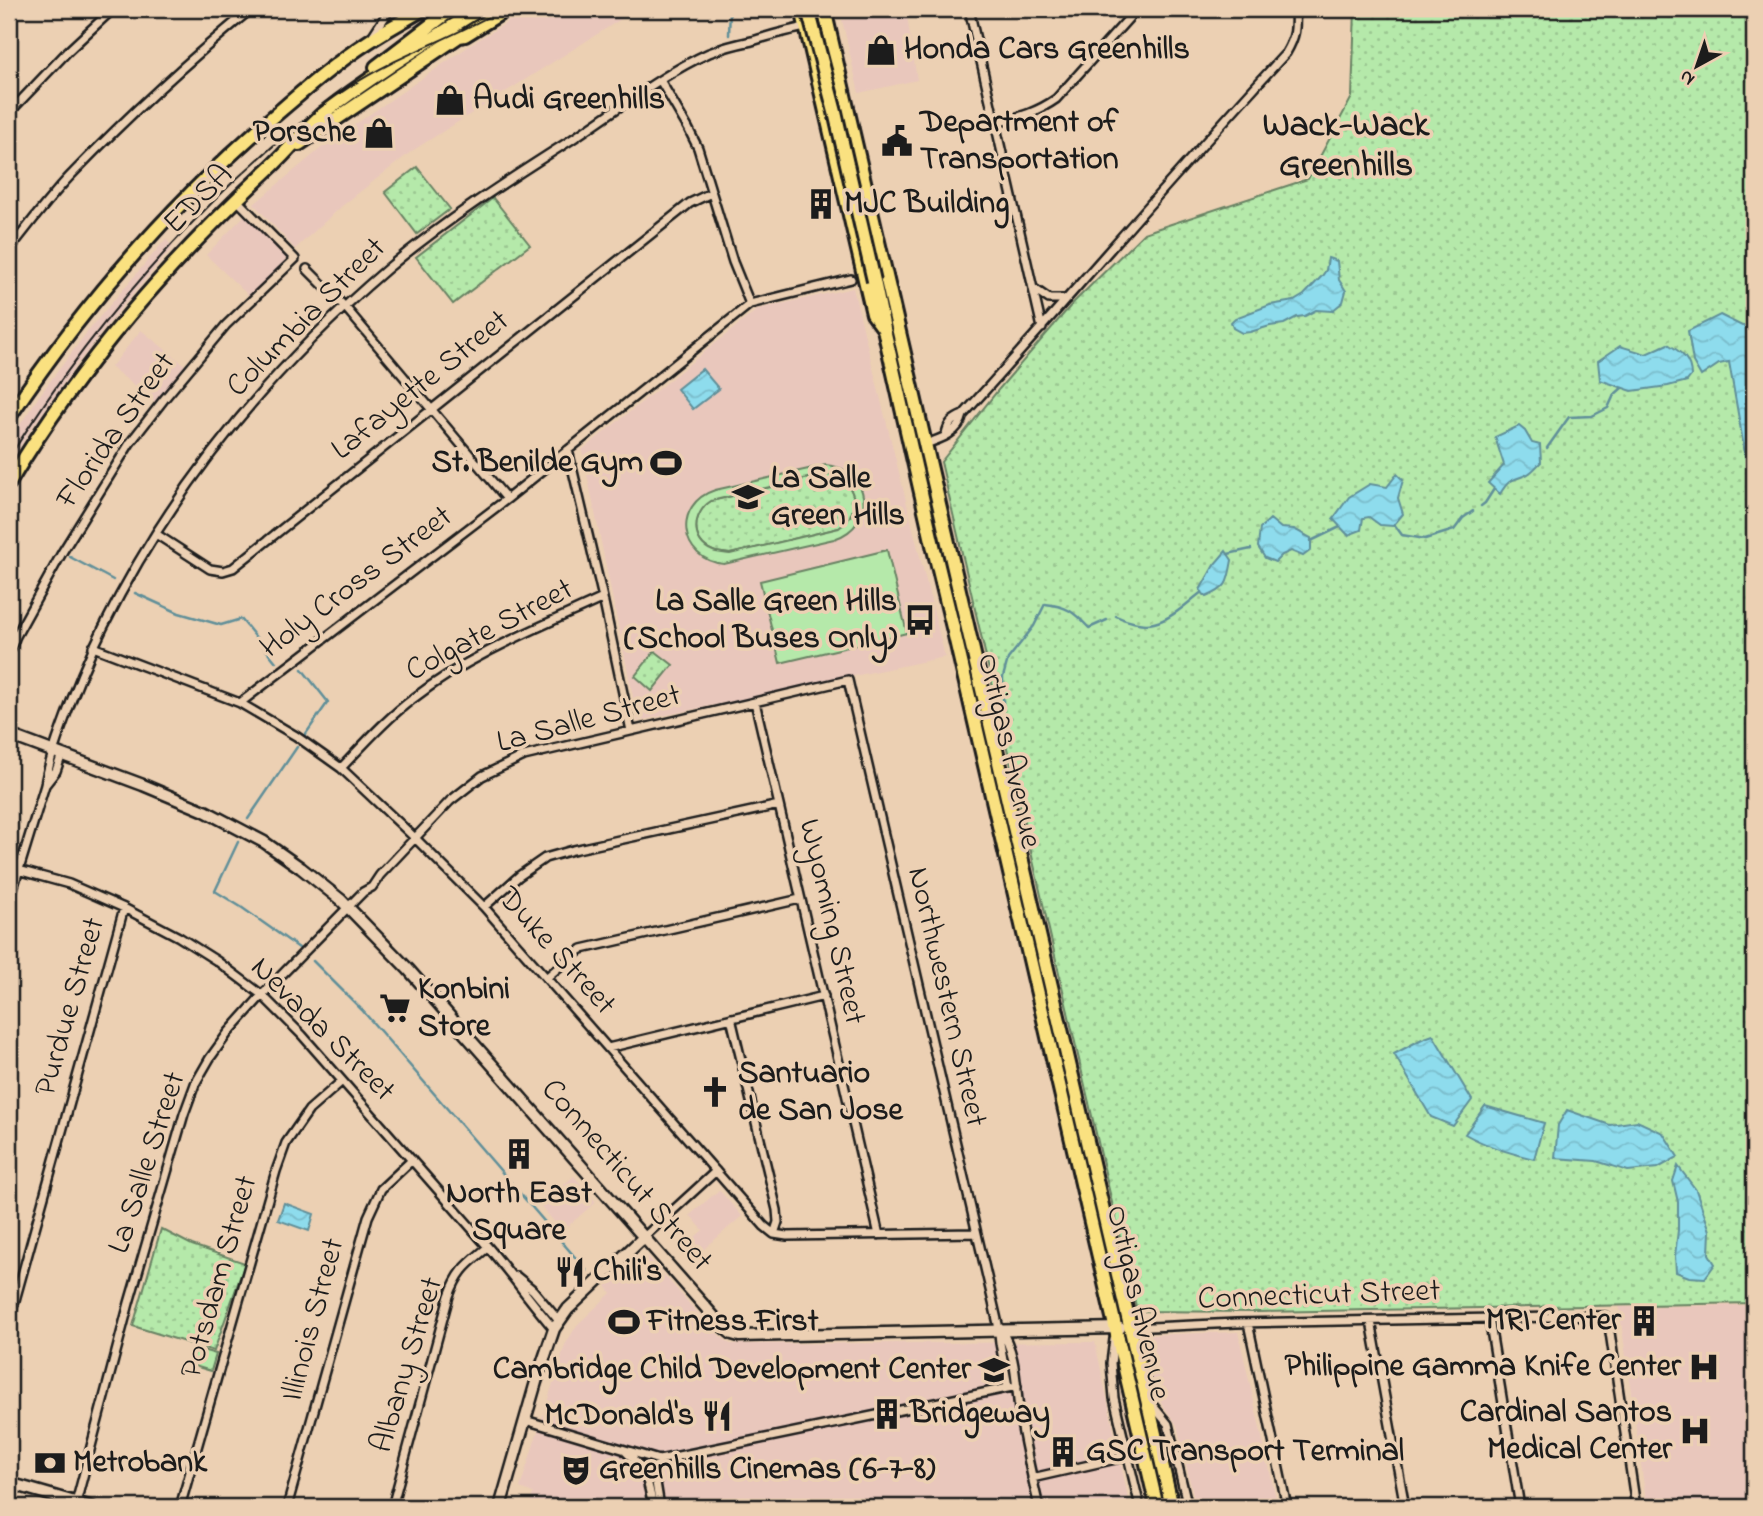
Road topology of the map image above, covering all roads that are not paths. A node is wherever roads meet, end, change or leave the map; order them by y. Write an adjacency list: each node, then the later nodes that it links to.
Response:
1 (113, 9): 23 (street)
2 (251, 9): 31 (street)
3 (390, 9): 18 (street)
4 (411, 9): 18 (main road)
5 (423, 9): 18 (main road, EDSA)
6 (480, 9): 17 (main road, EDSA)
7 (494, 9): 17 (main road)
8 (507, 9): 17 (main road)
9 (802, 9): 16 (main road, Ortigas Avenue)
10 (808, 9): 39 (main road, bridge)
11 (824, 9): 21 (main road, Ortigas Avenue)
12 (969, 9): 26 (street)
13 (1137, 9): 26 (street)
14 (1295, 9): 35 (street)
15 (451, 10): 20 (main road)
16 (806, 27): 19 (street, Columbia Street); 22 (main road, Ortigas Avenue)
17 (457, 30): 20 (main road, EDSA); 28 (main road)
18 (368, 42): 40 (main road, EDSA)
19 (660, 80): 29 (street); 37 (street, Columbia Street)
20 (349, 94): 28 (main road, EDSA)
21 (844, 94): 22 (main road); 25 (main road, Ortigas Avenue)
22 (822, 99): 24 (main road, Ortigas Avenue)
23 (9, 113)
24 (827, 120): 25 (main road); 27 (main road, Ortigas Avenue)
25 (851, 123): 27 (main road); 43 (main road, Ortigas Avenue)
26 (996, 123): 34 (street)
27 (831, 134): 39 (main road, Ortigas Avenue)
28 (287, 152): 30 (main road, EDSA)
29 (711, 193): 36 (street); 41 (street, Lafayette Street)
30 (236, 199): 45 (main road, EDSA); 50 (street, Florida Street)
31 (9, 250)
32 (307, 269): 37 (street)
33 (851, 279): 36 (street, Holy Cross Street)
34 (1032, 288): 35 (street); 38 (street)
35 (1067, 299): 38 (street)
36 (750, 304): 44 (street, Holy Cross Street)
37 (345, 307): 41 (street); 47 (street, Columbia Street)
38 (1042, 328): 43 (street)
39 (884, 329): 84 (main road, Ortigas Avenue)
40 (13, 403): 42 (main road, EDSA)
41 (430, 409): 46 (street); 47 (street, Lafayette Street)
42 (9, 417)
43 (925, 444): 85 (main road, Ortigas Avenue)
44 (568, 450): 46 (street, Holy Cross Street); 48 (street)
45 (9, 483)
46 (507, 499): 53 (street, Holy Cross Street)
47 (156, 534): 49 (street, Columbia Street)
48 (603, 598): 54 (street); 57 (street, Colgate Street)
49 (93, 648): 53 (street, Duke Street); 56 (street, Columbia Street)
50 (9, 653)
51 (848, 680): 52 (street, La Salle Street); 74 (street, Northwestern Street)
52 (755, 702): 54 (street, La Salle Street); 58 (street, Wyoming Street)
53 (240, 703): 57 (street, Duke Street)
54 (631, 731): 59 (street, La Salle Street)
55 (9, 735): 56 (street, Connecticut Street)
56 (57, 752): 60 (street, Columbia Street); 64 (street, Connecticut Street)
57 (341, 768): 59 (street, Duke Street)
58 (779, 805): 61 (street, Wyoming Street); 63 (street)
59 (415, 838): 63 (street, Duke Street); 64 (street, La Salle Street)
60 (18, 870): 62 (street, Columbia Street); 65 (street, Nevada Street)
61 (800, 899): 66 (street); 68 (street, Wyoming Street)
62 (9, 902)
63 (484, 906): 66 (street, Duke Street)
64 (348, 907): 67 (street, La Salle Street); 77 (street, Connecticut Street)
65 (124, 908): 67 (street, Nevada Street); 81 (street, Purdue Street)
66 (546, 978): 70 (street, Duke Street)
67 (262, 995): 71 (street, Nevada Street); 95 (street, La Salle Street)
68 (824, 996): 69 (street); 76 (street, Wyoming Street)
69 (731, 1018): 70 (street); 75 (street)
70 (608, 1048): 73 (street, Duke Street)
71 (342, 1081): 72 (street, Nevada Street); 97 (street, Potsdam Street)
72 (412, 1160): 78 (street, Nevada Street); 98 (street, Illinois Street)
73 (716, 1171): 75 (street, Duke Street); 77 (street)
74 (975, 1233): 76 (street); 86 (street, Northwestern Street)
75 (775, 1234): 76 (street)
76 (879, 1235)
77 (645, 1236): 83 (street); 86 (street, Connecticut Street)
78 (488, 1247): 83 (street, Nevada Street); 99 (street, Albany Street)
79 (1489, 1318): 80 (street, Connecticut Street); 110 (street); 111 (street, Connecticut Street)
80 (1371, 1321): 82 (street, Connecticut Street); 109 (street)
81 (9, 1322)
82 (1248, 1323): 85 (street, Connecticut Street); 108 (street)
83 (557, 1325): 89 (street)
84 (1115, 1328): 85 (street, Connecticut Street); 86 (street, Connecticut Street); 91 (street); 105 (main road, Ortigas Avenue)
85 (1129, 1328): 88 (main road, Ortigas Avenue)
86 (1000, 1329): 87 (street, Northwestern Street)
87 (1012, 1387): 92 (street); 93 (street, Northwestern Street)
88 (1146, 1398): 106 (main road, Ortigas Avenue); 107 (street)
89 (524, 1420): 90 (street); 100 (street)
90 (623, 1449): 92 (street); 101 (street)
91 (1129, 1456): 93 (street); 104 (street)
92 (659, 1460): 102 (street)
93 (1032, 1478): 103 (street, Northwestern Street)
94 (9, 1483): 95 (street)
95 (76, 1503): 96 (street)
96 (92, 1507)
97 (180, 1507)
98 (287, 1507)
99 (392, 1507)
100 (500, 1507)
101 (653, 1507)
102 (660, 1507)
103 (1039, 1507)
104 (1140, 1507)
105 (1157, 1507)
106 (1172, 1507)
107 (1188, 1507)
108 (1287, 1507)
109 (1405, 1507)
110 (1520, 1507)
111 (1636, 1507)

